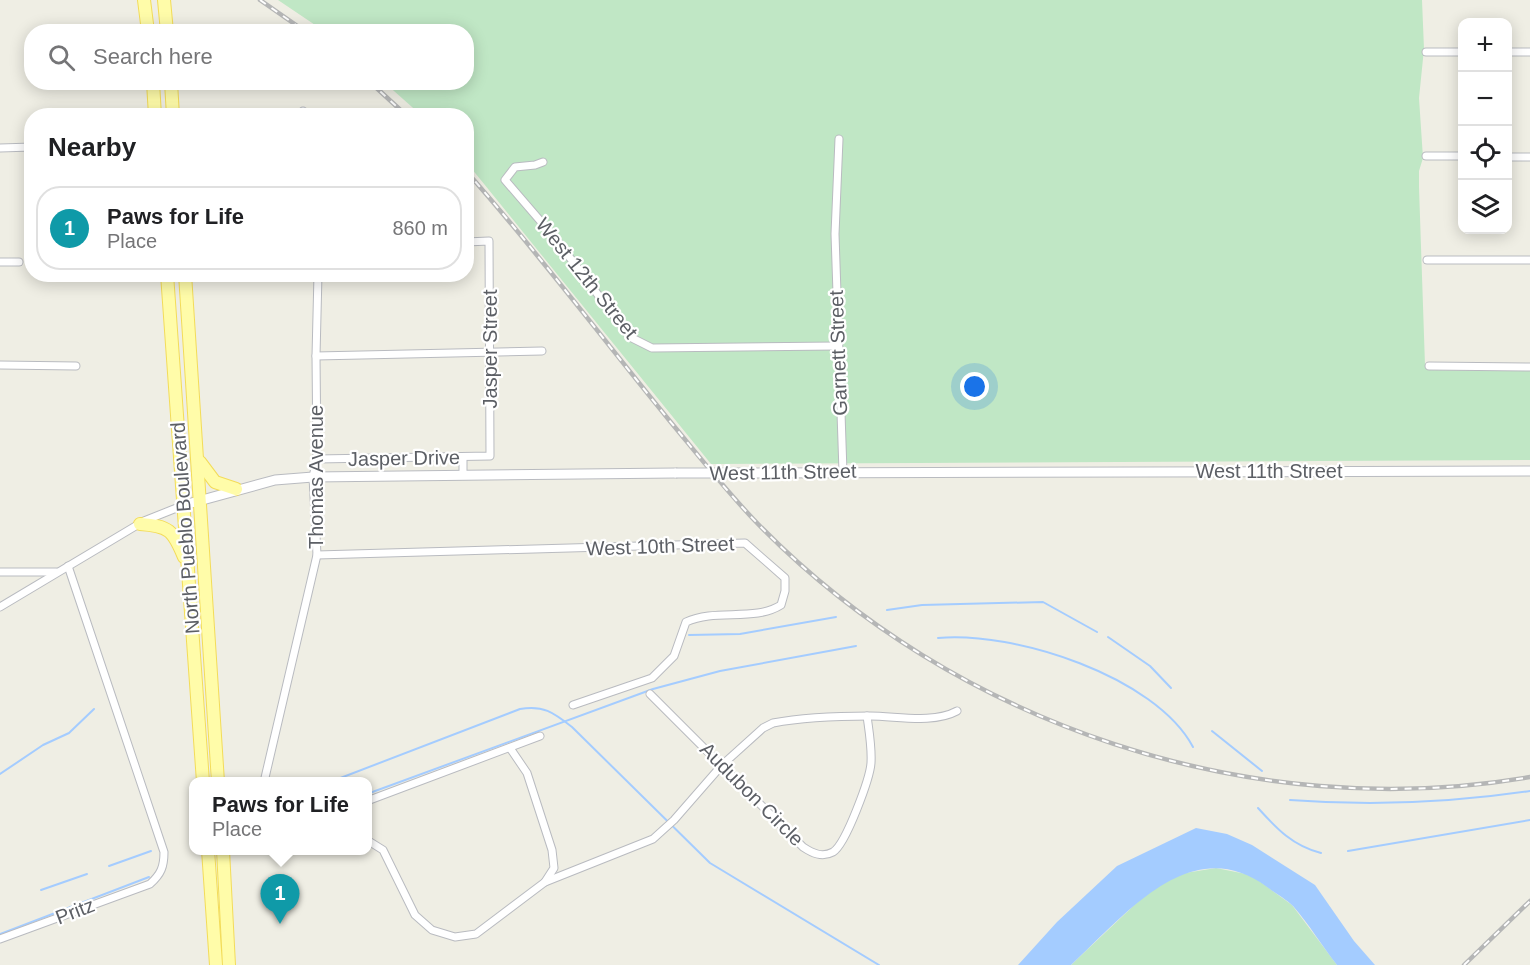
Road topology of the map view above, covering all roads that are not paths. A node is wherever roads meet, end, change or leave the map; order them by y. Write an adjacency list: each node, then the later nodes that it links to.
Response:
1 (144, 0): 3 (main road)
2 (164, 0): 4 (main road)
3 (147, 24)
4 (166, 24)
5 (1426, 52): 6 (street)
6 (1458, 52)
7 (1512, 52): 8 (street)
8 (1530, 52)
9 (153, 90): 11 (main road)
10 (171, 90): 12 (main road)
11 (155, 108)
12 (173, 108)
13 (839, 139): 29 (street, Garnett Street)
14 (24, 147): 15 (street)
15 (0, 148)
16 (1426, 156): 17 (street)
17 (1458, 156)
18 (1512, 157): 19 (street)
19 (1530, 157)
20 (543, 162): 29 (street, West 12th Street)
21 (474, 242): 30 (street, Jasper Street)
22 (1427, 260): 23 (street)
23 (1530, 260)
24 (0, 262): 25 (street)
25 (20, 262)
26 (168, 282): 47 (main road, North Pueblo Boulevard)
27 (186, 282): 39 (main road, North Pueblo Boulevard)
28 (318, 282): 32 (street, Thomas Avenue)
29 (837, 346): 42 (street, Garnett Street)
30 (492, 350): 31 (street); 32 (street); 37 (street, Jasper Street)
31 (542, 351)
32 (316, 356): 40 (street, Thomas Avenue)
33 (0, 365): 34 (street)
34 (76, 366)
35 (1429, 366): 36 (street)
36 (1530, 367)
37 (490, 456): 38 (street, Jasper Drive)
38 (463, 457): 40 (street, Jasper Drive); 43 (street)
39 (199, 459): 45 (main road); 46 (main road, North Pueblo Boulevard)
40 (317, 459): 44 (street, Thomas Avenue)
41 (1530, 471): 42 (street, West 11th Street)
42 (843, 472): 43 (street, West 11th Street, bridge)
43 (463, 476): 44 (street, West 11th Street)
44 (313, 477): 45 (street, West 11th Street); 49 (street, Thomas Avenue)
45 (236, 489): 46 (street, West 11th Street)
46 (202, 500): 47 (street, West 11th Street); 63 (main road, North Pueblo Boulevard)
47 (184, 505): 48 (street, West 11th Street); 51 (main road, North Pueblo Boulevard)
48 (140, 524): 50 (street, West 11th Street); 51 (main road)
49 (317, 555): 56 (street, West 10th Street); 64 (street, Thomas Avenue)
50 (68, 566): 53 (street, West 11th Street); 70 (street, Pritz)
51 (189, 570): 62 (main road, North Pueblo Boulevard)
52 (0, 572): 53 (street)
53 (56, 572): 54 (street, West 11th Street)
54 (0, 607)
55 (650, 694): 61 (street, Audubon Circle)
56 (573, 705)
57 (957, 711): 58 (street)
58 (867, 716): 61 (street); 61 (street, Audubon Circle)
59 (540, 735): 60 (street)
60 (510, 748): 65 (street); 69 (street)
61 (722, 765): 69 (street)
62 (203, 777)
63 (218, 777)
64 (265, 777)
65 (372, 799)
66 (372, 843): 69 (street)
67 (208, 855): 71 (main road)
68 (223, 855): 72 (main road)
69 (545, 882)
70 (0, 939)
71 (216, 965)
72 (230, 965)

